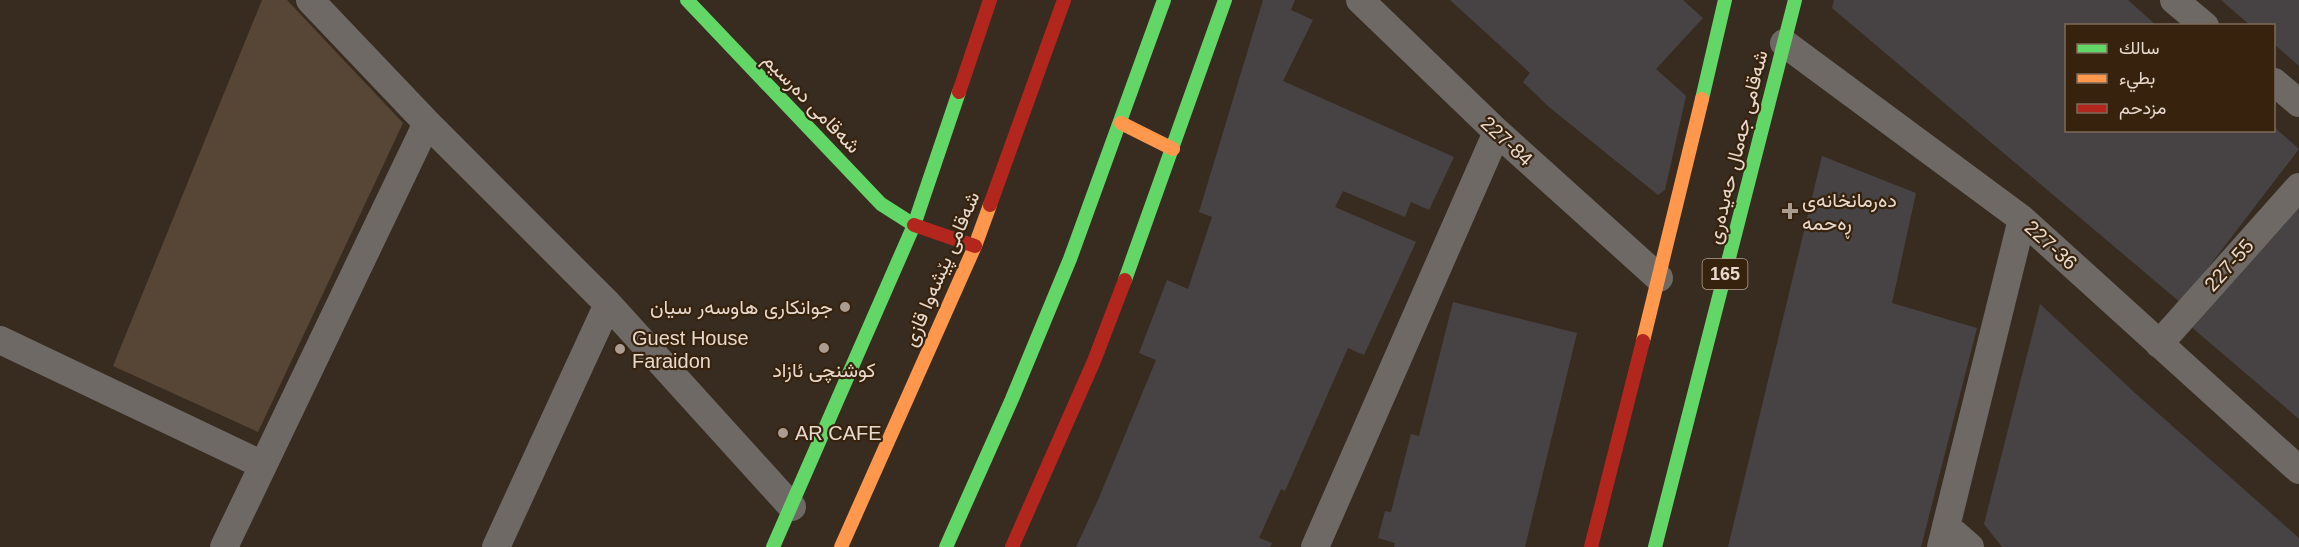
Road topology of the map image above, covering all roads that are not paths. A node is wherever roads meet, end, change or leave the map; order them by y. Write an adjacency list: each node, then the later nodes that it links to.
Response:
1 (310, 0): 15 (street)
2 (687, 0): 21 (main road, شەقامی دەرسیم)
3 (990, 0): 21 (main road)
4 (1064, 0): 22 (main road, شەقامی پێشەوا قازی)
5 (1164, 0): 16 (main road)
6 (1225, 0): 18 (main road)
7 (1360, 0): 17 (street, 227-84)
8 (1725, 0): 23 (main road)
9 (1795, 0): 12 (main road, شەقامی جەمال حەیدەری / 165)
10 (2174, 0): 11 (street)
11 (2203, 24)
12 (1784, 43): 20 (street, 227-36); 39 (main road, شەقامی جەمال حەیدەری / 165)
13 (2275, 83): 14 (street)
14 (2299, 103)
15 (427, 123): 24 (street); 27 (street)
16 (1121, 123): 18 (main road); 35 (main road)
17 (1497, 132): 23 (street, 227-84); 37 (street)
18 (1173, 149): 36 (main road)
19 (2299, 187): 26 (street, 227-55)
20 (2022, 219): 26 (street, 227-36); 30 (street)
21 (914, 225): 22 (main road, شەقامی دەرسیم); 29 (main road)
22 (975, 246): 34 (main road, شەقامی پێشەوا قازی)
23 (1659, 278): 38 (main road)
24 (608, 304): 29 (street); 32 (street)
25 (0, 340): 27 (street)
26 (2159, 344): 28 (street, 227-36)
27 (263, 465): 31 (street)
28 (2299, 470)
29 (792, 507): 33 (main road)
30 (1943, 536): 40 (street)
31 (224, 547)
32 (496, 547)
33 (773, 547)
34 (841, 547)
35 (946, 547)
36 (1012, 547)
37 (1315, 547)
38 (1591, 547)
39 (1655, 547)
40 (1970, 547)

